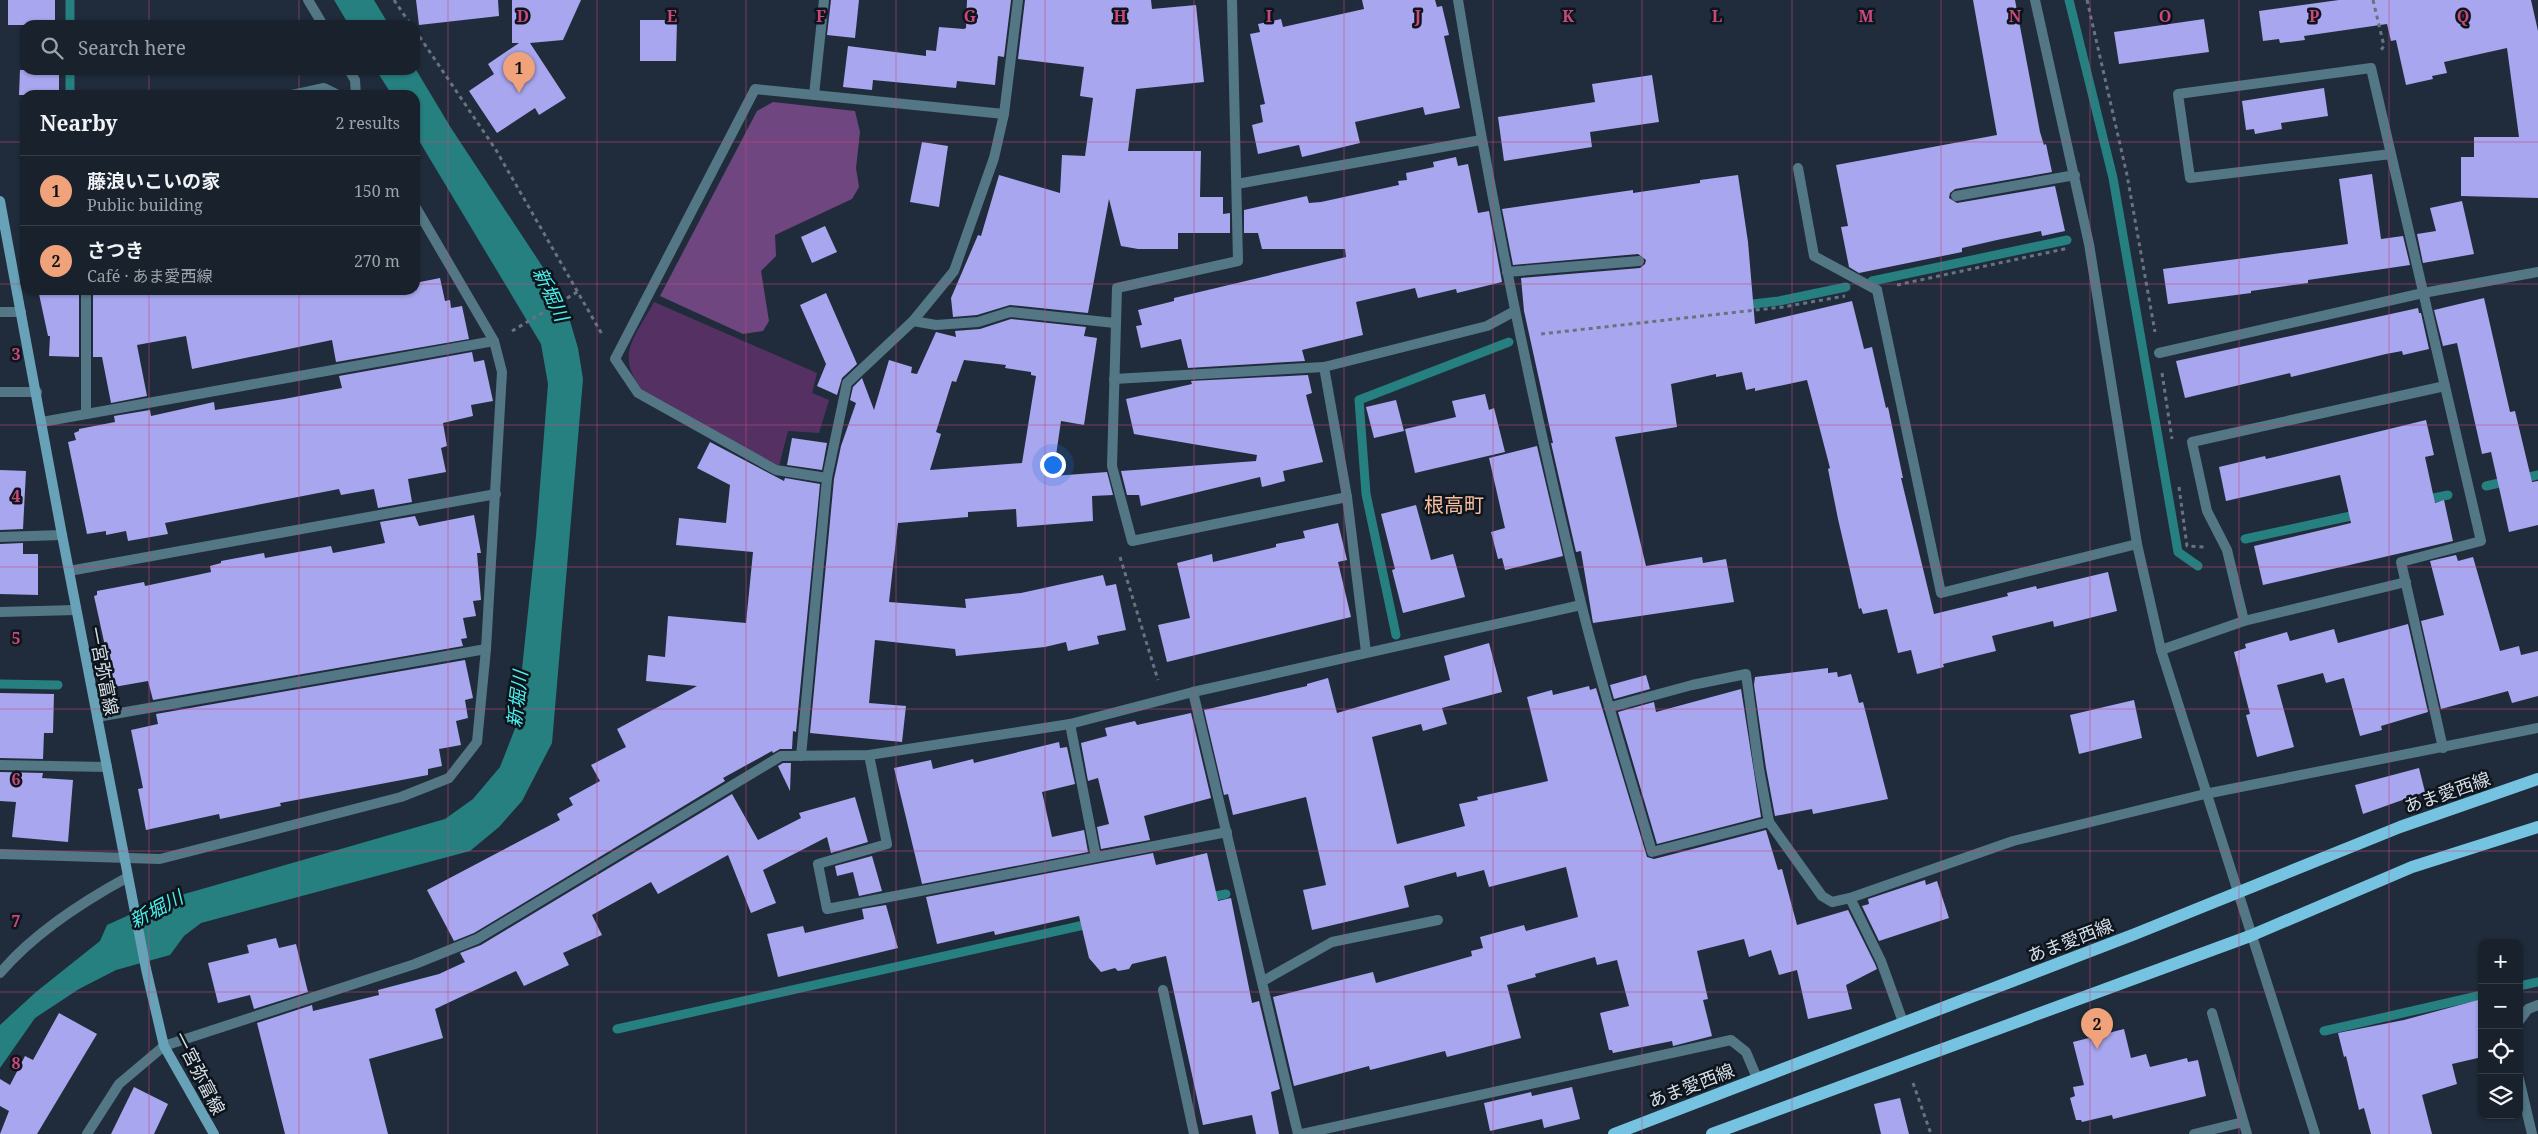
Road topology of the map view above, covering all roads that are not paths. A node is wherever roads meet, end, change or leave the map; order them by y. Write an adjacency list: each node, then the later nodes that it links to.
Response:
1 (308, 0): 7 (street)
2 (824, 0): 12 (street)
3 (1018, 0): 13 (street)
4 (1232, 0): 18 (street)
5 (1458, 0): 14 (street)
6 (2035, 0): 17 (street)
7 (320, 20)
8 (352, 75): 11 (street)
9 (315, 90): 10 (street)
10 (328, 90)
11 (356, 90)
12 (814, 95): 13 (street); 41 (street)
13 (1004, 114): 30 (street)
14 (1481, 140): 18 (street); 23 (street)
15 (2390, 154): 15 (street); 25 (street)
16 (1798, 168): 46 (street)
17 (2075, 175): 19 (street); 46 (street)
18 (1237, 184): 31 (street)
19 (1956, 196)
20 (0, 201): 29 (main road, 一宮弥富線)
21 (420, 215): 32 (street)
22 (1639, 261): 23 (street)
23 (1507, 272): 27 (street)
24 (2538, 272): 25 (street)
25 (2423, 293): 33 (street); 36 (street)
26 (86, 295): 39 (street)
27 (1515, 311): 34 (street); 49 (street)
28 (0, 312): 29 (street)
29 (21, 312): 38 (main road, 一宮弥富線)
30 (913, 322): 31 (street); 41 (street)
31 (1115, 323): 35 (street)
32 (494, 341): 39 (street); 42 (street)
33 (2159, 353)
34 (1324, 367): 35 (street); 43 (street)
35 (1114, 379): 43 (street)
36 (2445, 386): 48 (street); 52 (street)
37 (0, 392): 38 (street)
38 (37, 392): 40 (main road, 一宮弥富線)
39 (86, 414): 40 (street)
40 (42, 422): 44 (main road, 一宮弥富線)
41 (827, 478): 63 (street)
42 (496, 494): 47 (street); 53 (street)
43 (1348, 497): 55 (street)
44 (62, 535): 45 (street); 47 (main road, 一宮弥富線)
45 (0, 537)
46 (2137, 544): 54 (street)
47 (69, 571): 50 (main road, 一宮弥富線)
48 (2406, 582): 52 (street); 61 (street)
49 (1581, 605): 55 (street); 57 (street)
50 (76, 610): 51 (street); 58 (main road, 一宮弥富線)
51 (0, 612)
52 (2244, 621): 54 (street)
53 (486, 649): 58 (street); 73 (street)
54 (2161, 650): 67 (street)
55 (1366, 652): 56 (street)
56 (1193, 692): 59 (street); 70 (street)
57 (1610, 707): 68 (street); 68 (street)
58 (97, 717): 65 (main road, 一宮弥富線)
59 (1070, 724): 62 (street); 72 (street)
60 (2538, 728): 61 (street)
61 (2443, 748): 67 (street)
62 (869, 755): 63 (street); 72 (street)
63 (801, 756): 86 (street)
64 (0, 765): 65 (street)
65 (107, 767): 73 (main road, 一宮弥富線)
66 (2538, 779): 75 (main road, あま愛西線)
67 (2205, 794): 75 (street); 76 (street)
68 (1769, 822): 76 (street)
69 (2538, 827): 78 (main road)
70 (1227, 832): 72 (street); 80 (street)
71 (0, 854): 73 (street)
72 (1096, 857)
73 (124, 858): 74 (main road, 一宮弥富線)
74 (128, 878): 79 (street); 86 (main road, 一宮弥富線)
75 (2236, 893): 78 (street); 85 (main road, あま愛西線)
76 (1850, 898): 85 (street)
77 (1438, 920): 80 (street)
78 (2250, 936): 95 (main road); 98 (street)
79 (0, 973)
80 (1263, 981): 93 (street)
81 (1163, 990): 92 (street)
82 (2538, 1005): 84 (street)
83 (2212, 1013): 89 (street)
84 (2523, 1016)
85 (1903, 1022): 87 (main road, あま愛西線)
86 (164, 1046): 90 (street); 91 (main road, 一宮弥富線)
87 (1757, 1078): 93 (street); 94 (main road, あま愛西線)
88 (2523, 1096): 99 (street)
89 (2243, 1122): 96 (street); 97 (street)
90 (87, 1134)
91 (214, 1134)
92 (1194, 1134)
93 (1300, 1134)
94 (1614, 1134)
95 (1712, 1134)
96 (2194, 1134)
97 (2247, 1134)
98 (2314, 1134)
99 (2532, 1134)

